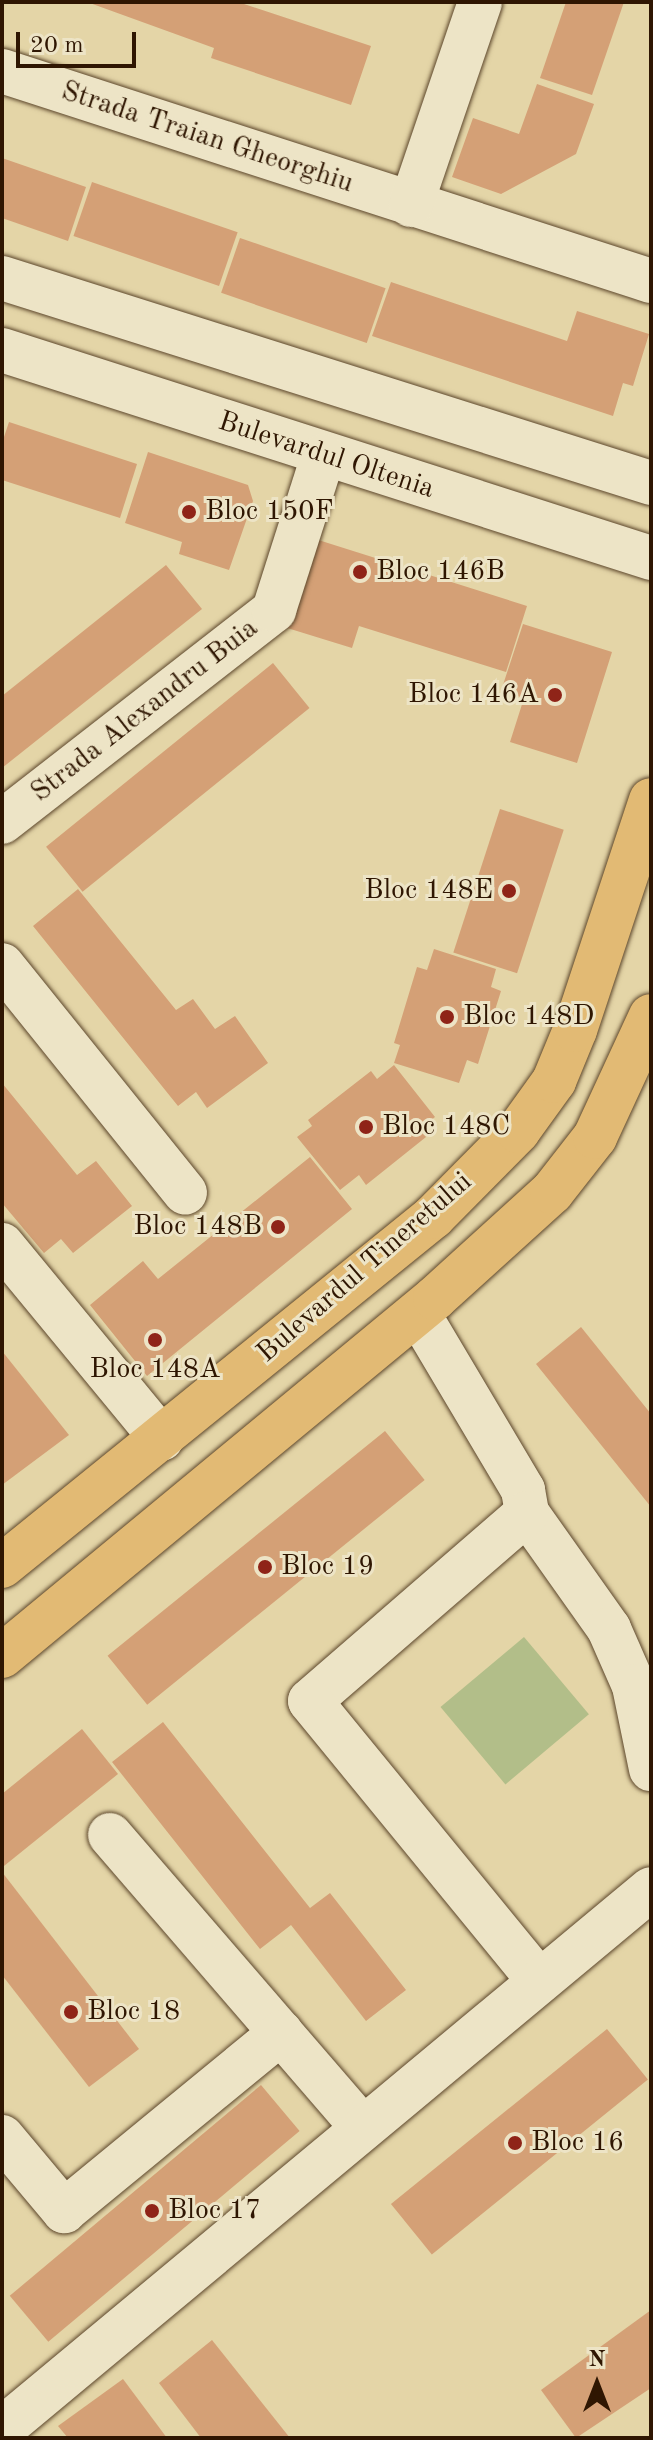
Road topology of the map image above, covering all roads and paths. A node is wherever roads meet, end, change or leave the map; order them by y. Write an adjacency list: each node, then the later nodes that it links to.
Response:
1 (480, 2): 3 (street)
2 (2, 71): 3 (street, Strada Traian Gheorghiu)
3 (411, 205): 4 (street, Strada Traian Gheorghiu)
4 (651, 281)
5 (18, 284): 6 (street); 8 (street)
6 (7, 351): 7 (street, Bulevardul Oltenia)
7 (323, 456): 9 (street, Bulevardul Oltenia); 11 (street, Strada Alexandru Buia)
8 (651, 483)
9 (651, 558)
10 (651, 800): 17 (main road, Bulevardul Tineretului)
11 (2, 822)
12 (2, 965): 14 (street)
13 (651, 1016): 16 (main road)
14 (185, 1193)
15 (2, 1245): 17 (street)
16 (418, 1313): 18 (street); 20 (main road)
17 (162, 1439): 19 (main road, Bulevardul Tineretului)
18 (527, 1513): 21 (street); 24 (street)
19 (2, 1566)
20 (2, 1656)
21 (651, 1769)
22 (110, 1835): 25 (street)
23 (651, 1889): 24 (street)
24 (539, 1981): 26 (street)
25 (281, 2033): 26 (street); 27 (street)
26 (363, 2128): 28 (street)
27 (2, 2137)
28 (2, 2429)

